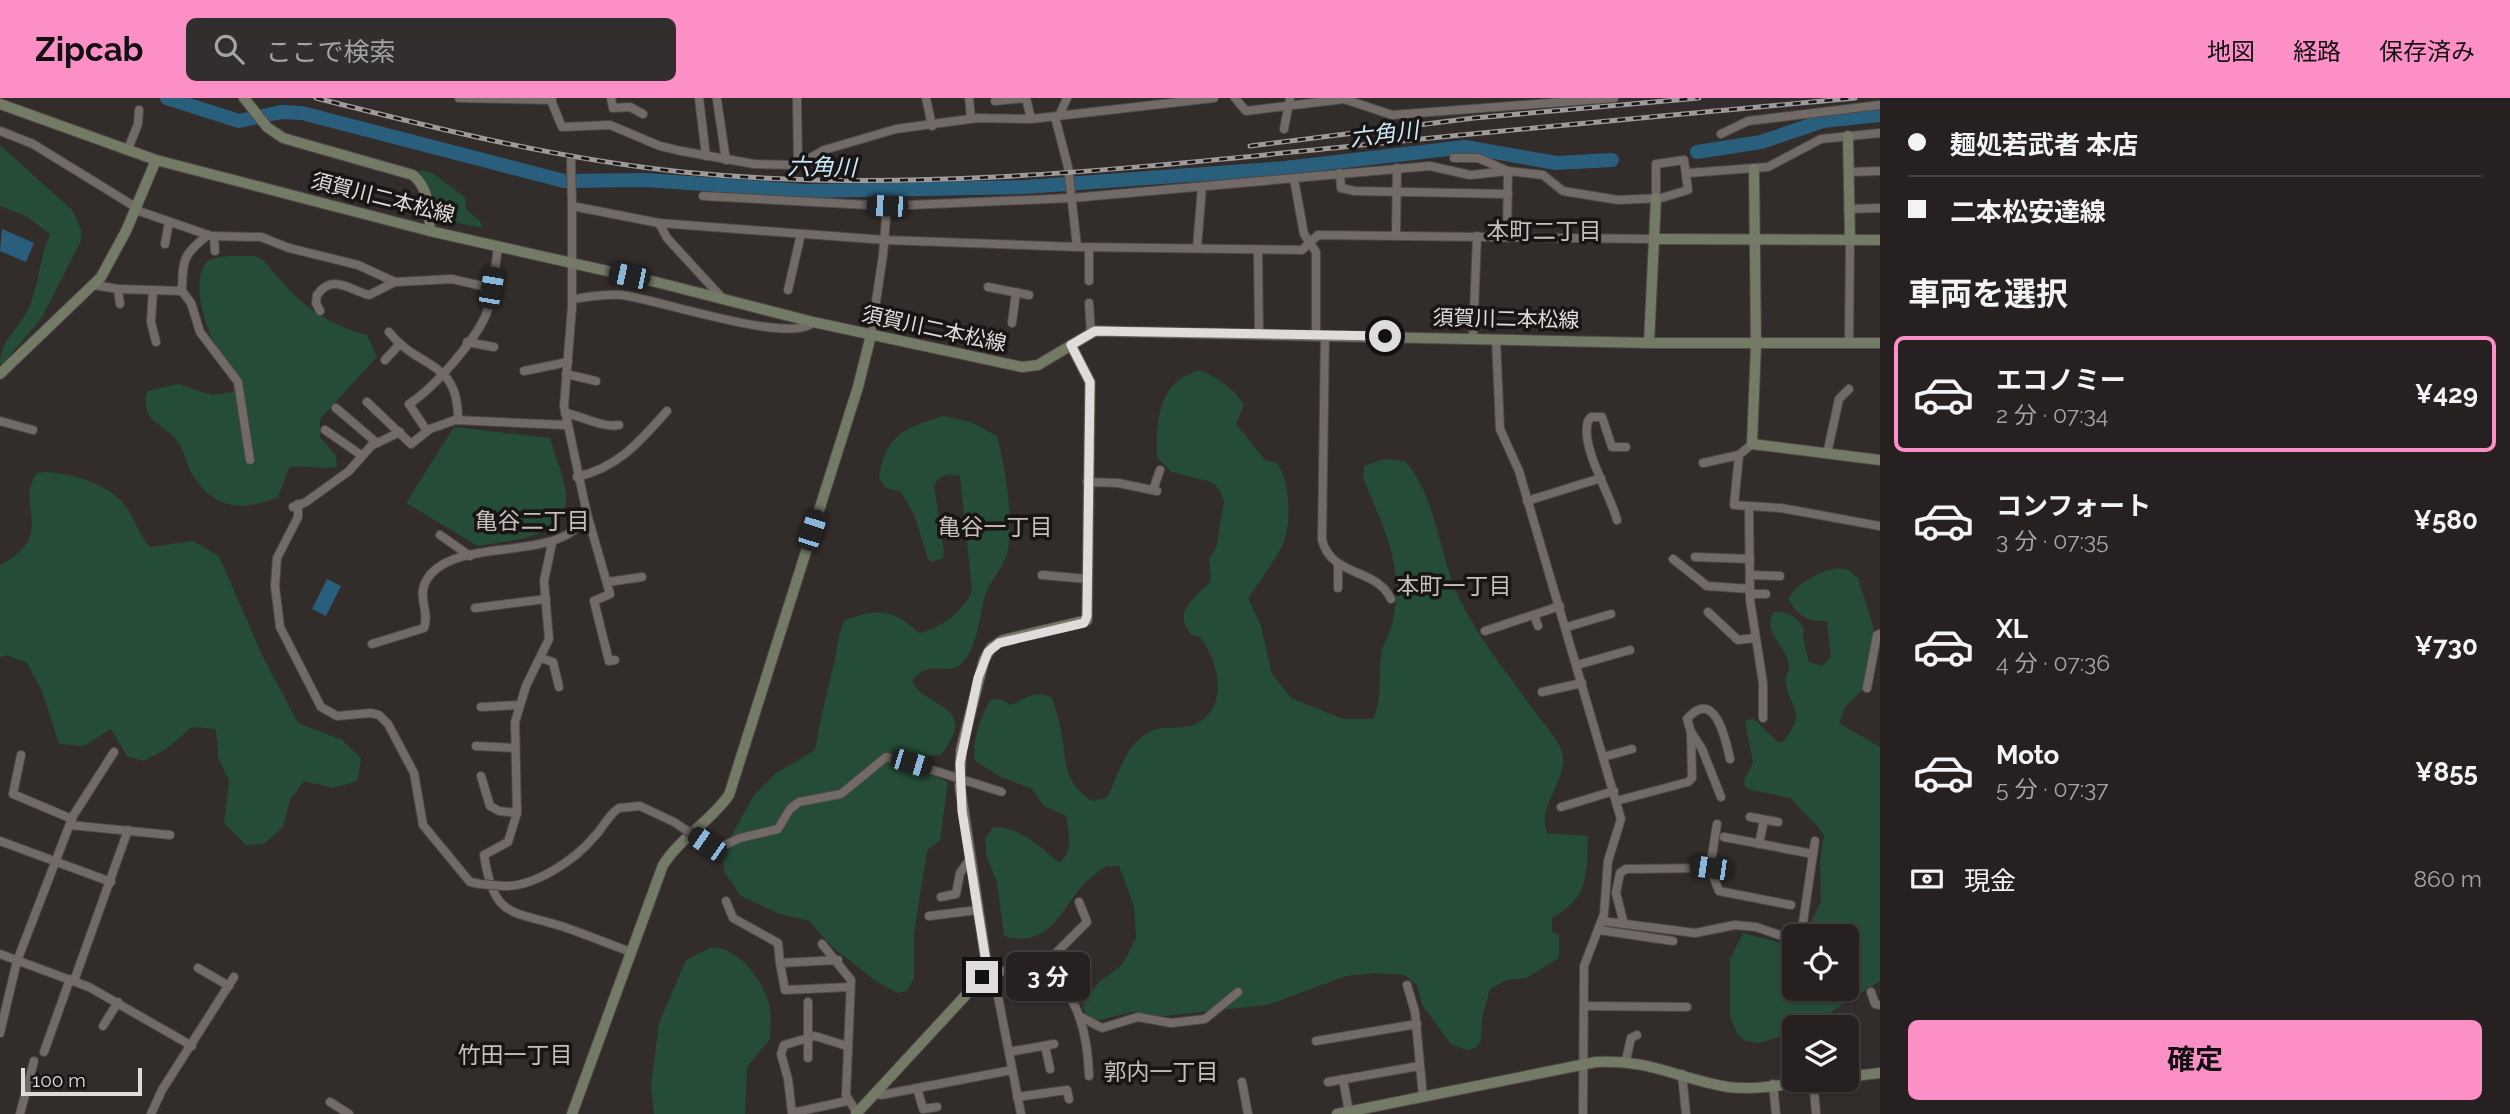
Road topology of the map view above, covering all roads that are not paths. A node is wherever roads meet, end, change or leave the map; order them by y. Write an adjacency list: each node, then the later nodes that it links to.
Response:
1 (244, 98): 61 (main road)
2 (460, 98): 3 (street)
3 (472, 98): 14 (street)
4 (611, 98): 23 (street)
5 (699, 98): 34 (street)
6 (797, 98): 39 (street)
7 (926, 98): 27 (street)
8 (969, 98): 25 (street)
9 (1026, 98): 17 (street); 26 (street)
10 (1067, 98): 24 (street)
11 (1214, 98): 24 (street)
12 (1235, 98): 18 (street)
13 (1615, 98): 15 (street)
14 (552, 99): 34 (street)
15 (1592, 99): 19 (street)
16 (717, 100): 38 (street)
17 (995, 101)
18 (1288, 102): 19 (street); 28 (street)
19 (1522, 102)
20 (0, 104): 33 (main road, 須賀川二本松線)
21 (1880, 105): 31 (street)
22 (139, 110): 33 (street)
23 (643, 114)
24 (1057, 116): 26 (street); 52 (street)
25 (971, 119): 26 (street); 27 (street)
26 (1031, 119)
27 (932, 126): 39 (street)
28 (1283, 129)
29 (0, 131): 57 (street)
30 (1880, 133): 32 (street)
31 (1721, 134)
32 (1848, 136): 41 (street); 44 (main road)
33 (128, 149): 36 (main road, 須賀川二本松線)
34 (706, 156): 38 (street)
35 (1454, 158): 43 (street)
36 (156, 160): 57 (main road); 61 (main road, 須賀川二本松線)
37 (571, 160): 54 (street)
38 (726, 160): 39 (street)
39 (798, 165)
40 (1397, 168): 43 (street); 45 (street); 49 (street)
41 (1754, 169): 46 (street); 71 (main road)
42 (1880, 171): 44 (street)
43 (1508, 172): 50 (street); 53 (street)
44 (1848, 172): 58 (main road)
45 (1340, 173): 47 (street); 49 (street)
46 (1688, 173): 53 (street); 53 (street)
47 (1294, 179): 48 (street); 72 (street)
48 (1202, 187): 52 (street); 77 (street)
49 (1397, 192): 50 (street); 63 (street)
50 (1508, 194): 66 (street)
51 (703, 196): 55 (street)
52 (1072, 198): 55 (street); 75 (street)
53 (1656, 198): 67 (main road)
54 (572, 206): 60 (street); 80 (street)
55 (887, 206): 68 (street)
56 (1880, 208): 58 (street)
57 (136, 209): 59 (street); 83 (main road)
58 (1848, 209): 69 (main road)
59 (169, 222): 64 (street); 73 (street)
60 (659, 223): 62 (street); 93 (street)
61 (430, 230): 74 (main road, 須賀川二本松線)
62 (801, 234): 68 (street); 88 (street)
63 (1396, 235): 65 (street); 72 (street)
64 (211, 236): 79 (street); 82 (street); 89 (street)
65 (1477, 236): 66 (street); 104 (street)
66 (1507, 237): 67 (street)
67 (1654, 239): 71 (main road); 108 (main road)
68 (885, 240): 75 (street); 102 (street)
69 (1850, 240): 70 (main road); 71 (main road); 111 (street)
70 (1880, 240)
71 (1755, 242): 110 (main road)
72 (1310, 243): 78 (street); 103 (street)
73 (165, 244)
74 (498, 247): 80 (main road, 須賀川二本松線); 85 (street)
75 (1077, 247): 76 (street)
76 (1089, 247): 77 (street); 81 (street)
77 (1197, 248): 78 (street)
78 (1258, 250): 101 (street)
79 (215, 251)
80 (574, 264): 92 (street); 93 (main road, 須賀川二本松線)
81 (1089, 281)
82 (395, 282): 85 (street); 96 (street)
83 (94, 285): 86 (street); 119 (main road)
84 (988, 287): 90 (street)
85 (491, 288): 107 (street)
86 (118, 289): 87 (street); 95 (street)
87 (153, 290): 89 (street); 106 (street)
88 (788, 290)
89 (182, 291): 141 (street)
90 (1016, 292): 91 (street); 98 (street)
91 (1029, 295)
92 (573, 299): 97 (street); 116 (street)
93 (723, 299): 97 (main road, 須賀川二本松線)
94 (1089, 303): 100 (street)
95 (120, 304)
96 (320, 311)
97 (813, 323): 102 (main road, 須賀川二本松線)
98 (1012, 323)
99 (389, 332): 112 (street)
100 (1091, 333): 101 (main road, 須賀川二本松線); 113 (main road, 須賀川二本松線)
101 (1259, 334): 103 (main road, 須賀川二本松線)
102 (871, 335): 113 (main road, 須賀川二本松線); 238 (main road)
103 (1320, 335): 104 (main road, 須賀川二本松線); 159 (street)
104 (1474, 338): 105 (main road, 須賀川二本松線)
105 (1496, 338): 108 (main road, 須賀川二本松線); 148 (street)
106 (156, 342)
107 (467, 342): 114 (street); 118 (street)
108 (1649, 342): 110 (main road, 須賀川二本松線)
109 (1880, 343): 111 (main road, 須賀川二本松線)
110 (1756, 344): 111 (main road, 須賀川二本松線); 136 (main road)
111 (1849, 344)
112 (399, 345): 115 (street); 118 (street)
113 (1071, 345): 147 (main road)
114 (494, 346)
115 (385, 360)
116 (568, 362): 117 (street); 120 (street)
117 (524, 371)
118 (445, 372): 127 (street); 133 (street)
119 (0, 374)
120 (566, 374): 121 (street); 126 (street)
121 (596, 381)
122 (1849, 389): 138 (street)
123 (367, 401): 134 (street)
124 (336, 408): 135 (street)
125 (667, 411): 145 (street)
126 (565, 413): 129 (street); 130 (street)
127 (458, 419): 129 (street); 133 (street)
128 (0, 421): 131 (street)
129 (566, 425): 145 (street)
130 (619, 425)
131 (33, 430)
132 (325, 430): 139 (street)
133 (427, 431): 134 (street)
134 (400, 432): 135 (street)
135 (377, 443): 139 (street)
136 (1752, 444): 138 (main road); 140 (street)
137 (1626, 447): 146 (street)
138 (1827, 454): 142 (main road)
139 (361, 455): 203 (street, bridge)
140 (1739, 455): 143 (street); 149 (street)
141 (250, 460)
142 (1880, 460)
143 (1703, 463)
144 (1160, 470): 147 (street)
145 (577, 477): 150 (street)
146 (1601, 478): 148 (street); 151 (street)
147 (1087, 482): 164 (main road)
148 (1527, 501): 171 (street)
149 (1749, 507): 152 (street); 158 (street)
150 (587, 514): 154 (street); 165 (street)
151 (1617, 520)
152 (1880, 526)
153 (440, 535): 155 (street)
154 (552, 543): 155 (street); 169 (street)
155 (470, 556): 181 (street)
156 (1695, 557): 158 (street)
157 (1672, 559): 167 (street)
158 (1750, 559): 161 (street)
159 (1338, 565): 166 (street); 170 (street)
160 (1042, 575): 164 (street)
161 (1751, 575): 162 (street); 167 (street)
162 (1780, 576)
163 (642, 577): 165 (street)
164 (1088, 579): 220 (main road)
165 (608, 582): 184 (street)
166 (1338, 588)
167 (1750, 591): 168 (street); 180 (street)
168 (1766, 594)
169 (546, 599): 172 (street); 183 (street)
170 (1391, 599)
171 (1560, 606): 175 (street); 177 (street)
172 (475, 608)
173 (1708, 612): 180 (street)
174 (1611, 614): 177 (street)
175 (1534, 615): 176 (street); 178 (street)
176 (1538, 626)
177 (1567, 627): 185 (street)
178 (1485, 631)
179 (1880, 634): 188 (street)
180 (1754, 638): 192 (street)
181 (372, 644)
182 (1630, 650): 185 (street)
183 (541, 658): 187 (street); 190 (street)
184 (615, 660)
185 (1577, 666): 186 (street)
186 (1582, 683): 189 (street); 199 (street)
187 (559, 688)
188 (1867, 688)
189 (1542, 692)
190 (519, 705): 191 (street); 195 (street)
191 (481, 707)
192 (1762, 718)
193 (1691, 732): 200 (street); 204 (street); 205 (street)
194 (477, 746): 195 (street)
195 (514, 748): 207 (street)
196 (1632, 749): 199 (street)
197 (114, 752): 210 (street)
198 (21, 755): 210 (street)
199 (1603, 757): 202 (street)
200 (1730, 760)
201 (481, 776): 207 (street)
202 (1614, 791): 205 (street); 206 (street)
203 (1002, 792)
204 (1721, 797)
205 (1616, 801): 232 (street)
206 (1561, 807)
207 (517, 813): 238 (street)
208 (1750, 817): 209 (street)
209 (1764, 820): 211 (street); 218 (street)
210 (71, 822): 213 (street); 221 (street)
211 (1778, 822)
212 (1717, 824): 222 (street)
213 (128, 831): 214 (street); 223 (street)
214 (170, 835)
215 (1724, 837): 218 (street)
216 (0, 841): 221 (street)
217 (1815, 841): 219 (street)
218 (1759, 844): 219 (street)
219 (1813, 854): 231 (street)
220 (970, 859): 224 (street); 228 (main road)
221 (57, 862): 223 (street); 240 (street)
222 (1710, 868): 227 (street); 230 (street)
223 (111, 882): 247 (street)
224 (941, 897)
225 (726, 901): 242 (street)
226 (1079, 902): 245 (street)
227 (1791, 905)
228 (978, 910): 229 (street); 244 (main road)
229 (929, 916)
230 (1624, 924): 232 (street); 234 (street)
231 (1803, 924)
232 (1601, 926): 233 (street); 256 (street)
233 (1614, 933): 235 (street); 236 (street)
234 (1782, 937)
235 (1673, 941)
236 (1613, 943)
237 (822, 944): 241 (street)
238 (631, 952): 299 (main road)
239 (0, 954): 240 (street)
240 (17, 961): 247 (street); 261 (street)
241 (838, 961): 242 (street); 250 (street)
242 (780, 963): 250 (street)
243 (198, 968): 249 (street)
244 (989, 969): 245 (street); 268 (street); 287 (main road)
245 (1037, 972): 258 (street)
246 (234, 977): 249 (street)
247 (72, 980): 253 (street); 267 (street)
248 (1407, 985): 259 (street)
249 (229, 986): 265 (street)
250 (850, 987): 266 (street)
251 (1238, 992): 258 (street)
252 (1871, 992): 255 (street)
253 (118, 1002): 260 (street); 265 (street)
254 (808, 1002): 263 (street)
255 (1880, 1005)
256 (1584, 1006): 257 (street); 272 (street)
257 (1687, 1007)
258 (1079, 1016): 279 (street)
259 (1417, 1024): 264 (street); 273 (street)
260 (103, 1026)
261 (0, 1033)
262 (1637, 1035): 270 (street)
263 (806, 1039): 266 (street); 269 (street); 291 (street)
264 (1316, 1041)
265 (192, 1045): 297 (street)
266 (847, 1046): 291 (street)
267 (44, 1052)
268 (1009, 1052): 274 (street); 275 (street)
269 (808, 1058)
270 (1626, 1060): 272 (main road); 277 (main road)
271 (34, 1061): 296 (street)
272 (1583, 1064): 289 (main road); 304 (street)
273 (1419, 1066): 280 (street); 289 (street)
274 (1050, 1069)
275 (1012, 1070): 285 (street); 288 (street)
276 (1880, 1073): 278 (main road)
277 (1682, 1074): 284 (main road); 305 (street)
278 (1859, 1075)
279 (1089, 1076)
280 (1343, 1079): 282 (street); 294 (street)
281 (1242, 1082): 302 (street)
282 (1328, 1082)
283 (1782, 1083): 284 (main road)
284 (1773, 1084): 306 (street)
285 (917, 1088): 287 (street); 293 (street)
286 (1814, 1092): 295 (street)
287 (876, 1093): 300 (main road)
288 (1017, 1097): 290 (street); 301 (street)
289 (1423, 1097): 294 (main road)
290 (1069, 1099)
291 (848, 1101): 300 (street)
292 (330, 1102): 298 (street)
293 (937, 1107)
294 (1349, 1111): 303 (main road)
295 (1816, 1113)
296 (20, 1114)
297 (151, 1114)
298 (349, 1114)
299 (572, 1114)
300 (856, 1114)
301 (1021, 1114)
302 (1248, 1114)
303 (1337, 1114)
304 (1583, 1114)
305 (1686, 1114)
306 (1776, 1114)

